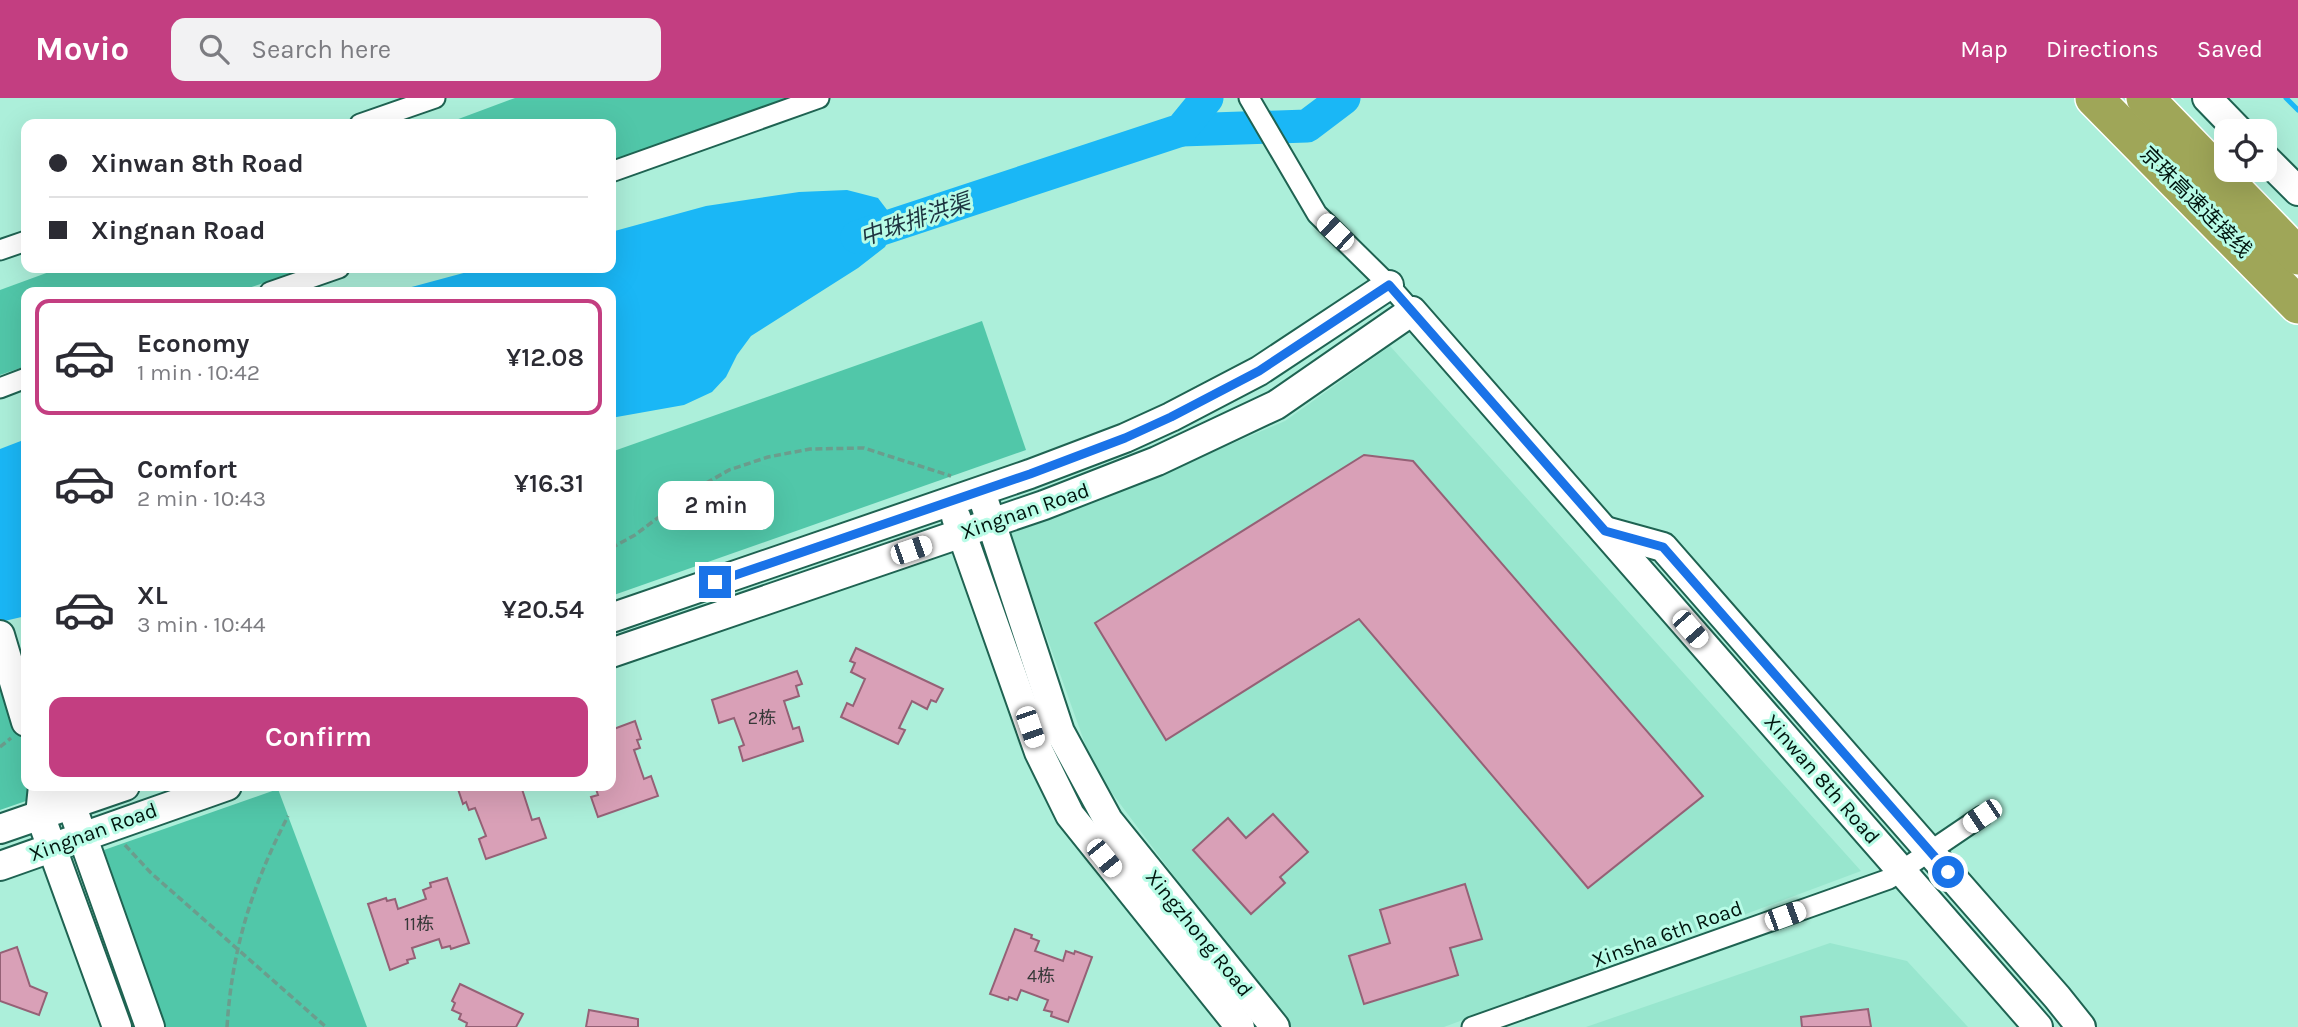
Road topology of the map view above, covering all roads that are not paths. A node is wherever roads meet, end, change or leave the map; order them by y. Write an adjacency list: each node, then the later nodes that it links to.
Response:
1 (435, 98): 7 (street)
2 (818, 98): 9 (street)
3 (1250, 98): 16 (street)
4 (2094, 98): 18 (highway, 京珠高速连接线)
5 (2145, 98): 14 (highway, 京珠高速连接线)
6 (2207, 98): 8 (street)
7 (374, 119)
8 (2227, 119)
9 (616, 170)
10 (2277, 170): 11 (street)
11 (2298, 191)
12 (21, 243): 13 (street)
13 (0, 250)
14 (2298, 256)
15 (325, 273): 17 (street)
16 (1389, 285): 19 (street); 23 (street, Xingnan Road)
17 (284, 287)
18 (2298, 305)
19 (1412, 311): 24 (street, Xingnan Road); 25 (street, Xinwan 8th Road)
20 (21, 380): 21 (street)
21 (0, 388)
22 (951, 488): 23 (street, Xingnan Road); 26 (street, Xingzhong Road); 27 (street, Xingnan Road)
23 (981, 490): 24 (street, Xingzhong Road)
24 (991, 522): 26 (street, Xingnan Road); 46 (street, Xingzhong Road)
25 (1605, 531): 40 (street, Xinwan 8th Road); 42 (street, Xinwan 8th Road)
26 (961, 533): 29 (street, Xingnan Road); 45 (street, Xingzhong Road)
27 (616, 616)
28 (1, 638): 30 (street)
29 (616, 651)
30 (20, 730)
31 (42, 791): 35 (street)
32 (90, 791): 34 (street, Xingnan Road)
33 (212, 791): 38 (street, Xingnan Road)
34 (62, 795): 35 (street, Xingnan Road); 38 (street)
35 (40, 815): 37 (street, Xingnan Road); 39 (street)
36 (1982, 816): 40 (street, Xinsha 6th Road)
37 (0, 829)
38 (83, 835): 39 (street, Xingnan Road); 44 (street)
39 (53, 846): 41 (street, Xingnan Road); 43 (street)
40 (1930, 852): 42 (street, Xinsha 6th Road); 49 (street, Xinwan 8th Road)
41 (0, 866)
42 (1902, 871): 47 (street, Xinsha 6th Road); 48 (street, Xinwan 8th Road)
43 (117, 1027)
44 (150, 1027)
45 (1240, 1027)
46 (1275, 1027)
47 (1472, 1027)
48 (2038, 1027)
49 (2081, 1027)

